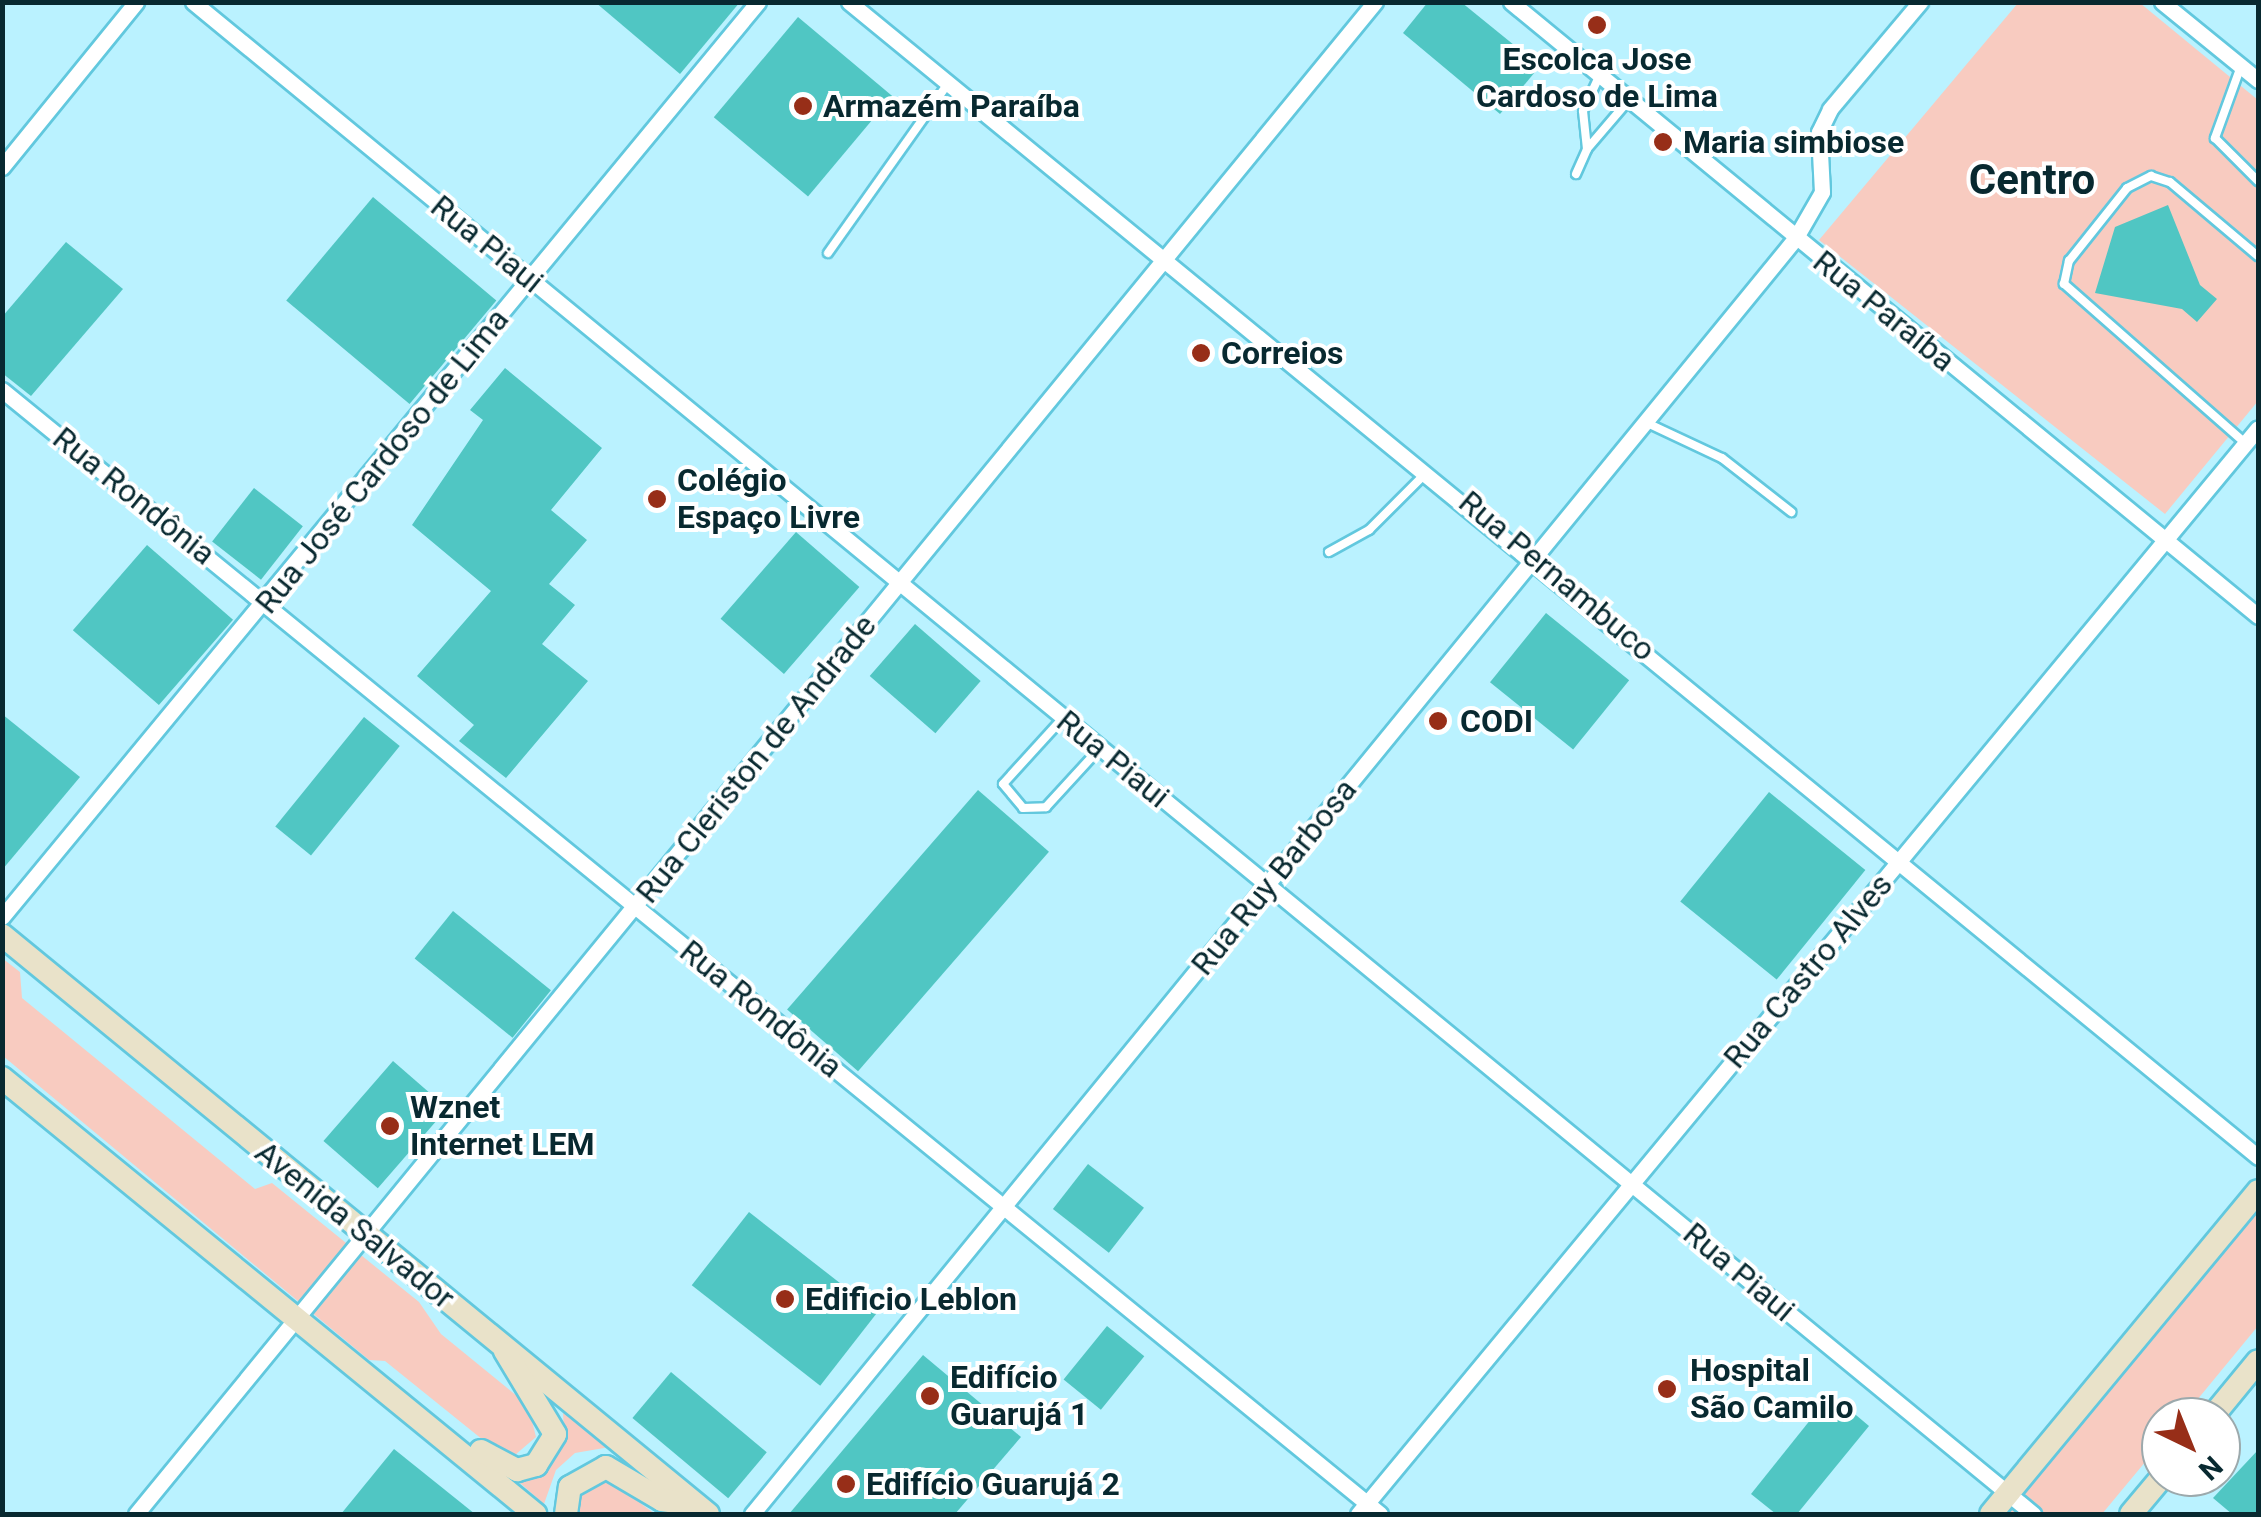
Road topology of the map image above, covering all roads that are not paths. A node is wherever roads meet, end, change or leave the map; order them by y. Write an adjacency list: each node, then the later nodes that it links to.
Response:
1 (133, 2): 15 (street)
2 (193, 2): 22 (street, Rua Piaui)
3 (758, 2): 22 (street, Rua José Cardoso de Lima)
4 (849, 2): 12 (street, Rua Pernambuco)
5 (1375, 2): 21 (street, Rua Cleriston de Andrade)
6 (1511, 2): 10 (street, Rua Paraíba)
7 (1920, 2): 18 (street, Rua Ruy Barbosa)
8 (2162, 2): 9 (street)
9 (2241, 66): 11 (street); 17 (lane)
10 (1599, 77): 13 (street, Rua Paraíba); 14 (lane)
11 (2258, 80)
12 (949, 82): 19 (lane); 21 (street, Rua Pernambuco)
13 (1628, 101): 14 (lane); 18 (street, Rua Paraíba)
14 (1586, 149): 16 (lane)
15 (2, 167)
16 (1576, 174)
17 (2258, 181)
18 (1794, 239): 24 (street, Rua Ruy Barbosa); 29 (street, Rua Paraíba)
19 (828, 253)
20 (2258, 256): 26 (lane)
21 (1167, 258): 27 (street, Rua Pernambuco); 32 (street, Rua Cleriston de Andrade)
22 (530, 279): 32 (street, Rua Piaui); 33 (street, Rua José Cardoso de Lima)
23 (2, 390): 33 (street, Rua Rondônia)
24 (1645, 422): 28 (lane); 31 (street, Rua Ruy Barbosa)
25 (2258, 428): 26 (street, Rua Castro Alves)
26 (2246, 444): 29 (street, Rua Castro Alves)
27 (1429, 471): 30 (lane); 31 (street, Rua Pernambuco)
28 (1791, 512)
29 (2167, 540): 34 (street, Rua Paraíba); 37 (street, Rua Castro Alves)
30 (1329, 552)
31 (1536, 558): 37 (street, Rua Pernambuco); 38 (street, Rua Ruy Barbosa)
32 (898, 582): 35 (street, Rua Piaui); 39 (street, Rua Cleriston de Andrade)
33 (267, 602): 39 (street, Rua Rondônia); 40 (street, Rua José Cardoso de Lima)
34 (2258, 616)
35 (1063, 718): 36 (street, Rua Piaui); 36 (lane)
36 (1100, 748): 38 (street, Rua Piaui)
37 (1899, 861): 43 (street, Rua Pernambuco); 44 (street, Rua Castro Alves)
38 (1267, 885): 44 (street, Rua Piaui); 46 (street, Rua Ruy Barbosa)
39 (635, 908): 46 (street, Rua Rondônia); 47 (street, Rua Cleriston de Andrade)
40 (2, 917)
41 (2, 935): 47 (main road, Avenida Salvador)
42 (2, 1078): 48 (main road)
43 (2258, 1158)
44 (1632, 1183): 53 (street, Rua Piaui); 55 (street, Rua Castro Alves)
45 (2258, 1191): 53 (main road)
46 (1004, 1206): 55 (street, Rua Rondônia); 59 (street, Rua Ruy Barbosa)
47 (367, 1234): 48 (street, Rua Cleriston de Andrade); 49 (main road, Avenida Salvador)
48 (298, 1320): 52 (main road); 56 (street, Rua Cleriston de Andrade)
49 (503, 1346): 52 (main road); 54 (main road, Avenida Salvador)
50 (2258, 1361): 51 (main road)
51 (2228, 1397)
52 (445, 1440): 57 (main road)
53 (2008, 1494): 60 (main road); 61 (street, Rua Piaui)
54 (702, 1510): 58 (main road)
55 (1369, 1511)
56 (136, 1514)
57 (534, 1514)
58 (566, 1514)
59 (752, 1514)
60 (1992, 1514)
61 (2033, 1514)

